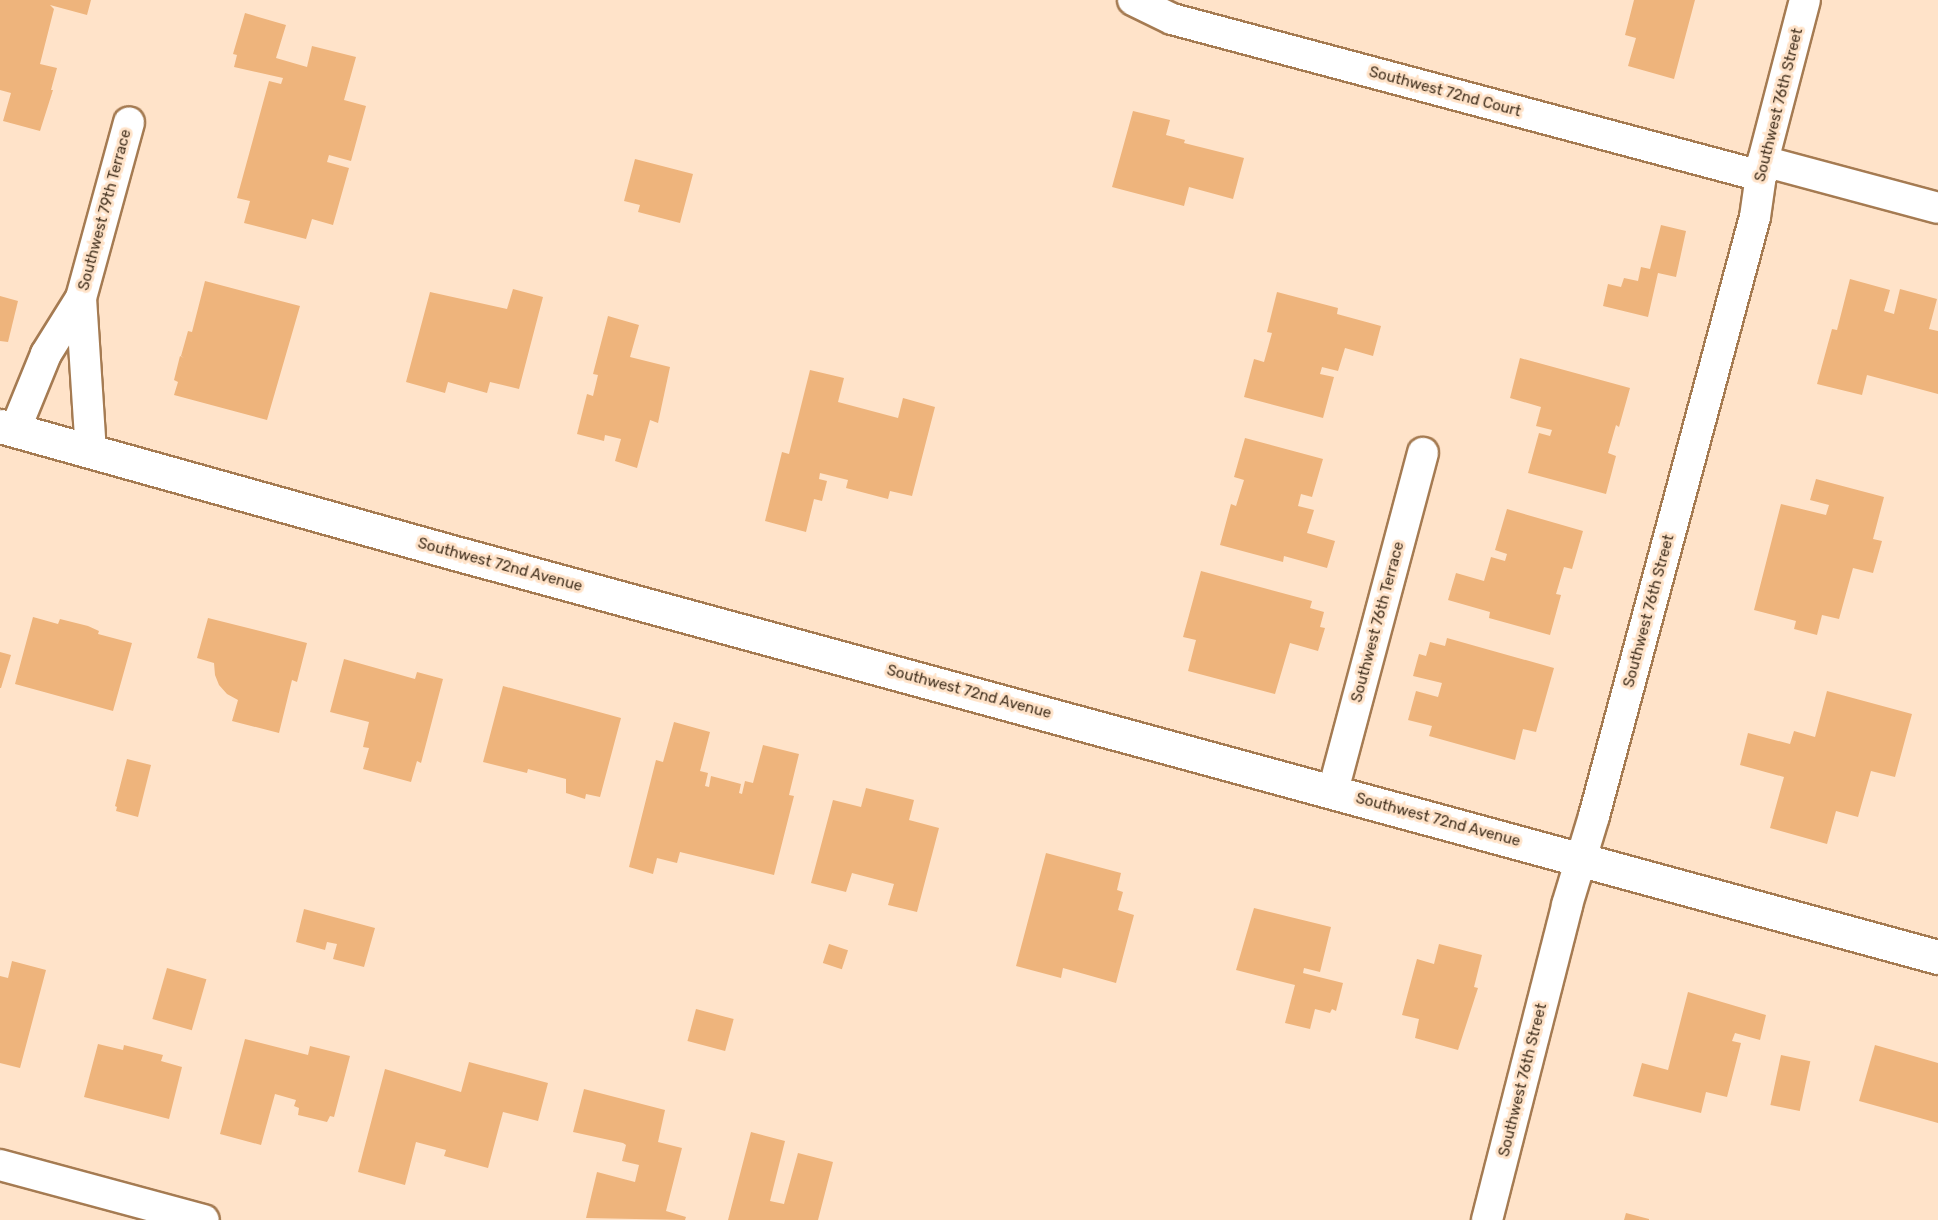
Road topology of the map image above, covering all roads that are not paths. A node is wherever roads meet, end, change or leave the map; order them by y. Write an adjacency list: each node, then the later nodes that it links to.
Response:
1 (1133, 0): 4 (street, Southwest 72nd Court)
2 (1805, 0): 4 (street, Southwest 76th Street)
3 (129, 122): 6 (street, Southwest 79th Terrace)
4 (1762, 168): 5 (street, Southwest 72nd Court); 13 (street, Southwest 76th Street)
5 (1938, 208)
6 (81, 298): 7 (street, Southwest 79th Terrace); 8 (street, Southwest 79th Terrace)
7 (46, 354): 8 (street); 9 (street, Southwest 79th Terrace)
8 (86, 367): 10 (street, Southwest 79th Terrace)
9 (8, 428): 10 (street, Southwest 72nd Avenue)
10 (91, 451): 12 (street, Southwest 72nd Avenue)
11 (1423, 453): 12 (street, Southwest 76th Terrace)
12 (1333, 791): 13 (street, Southwest 72nd Avenue)
13 (1581, 859): 14 (street, Southwest 72nd Avenue); 17 (street, Southwest 76th Street)
14 (1938, 957)
15 (0, 1165): 16 (street)
16 (204, 1220)
17 (1487, 1220)

